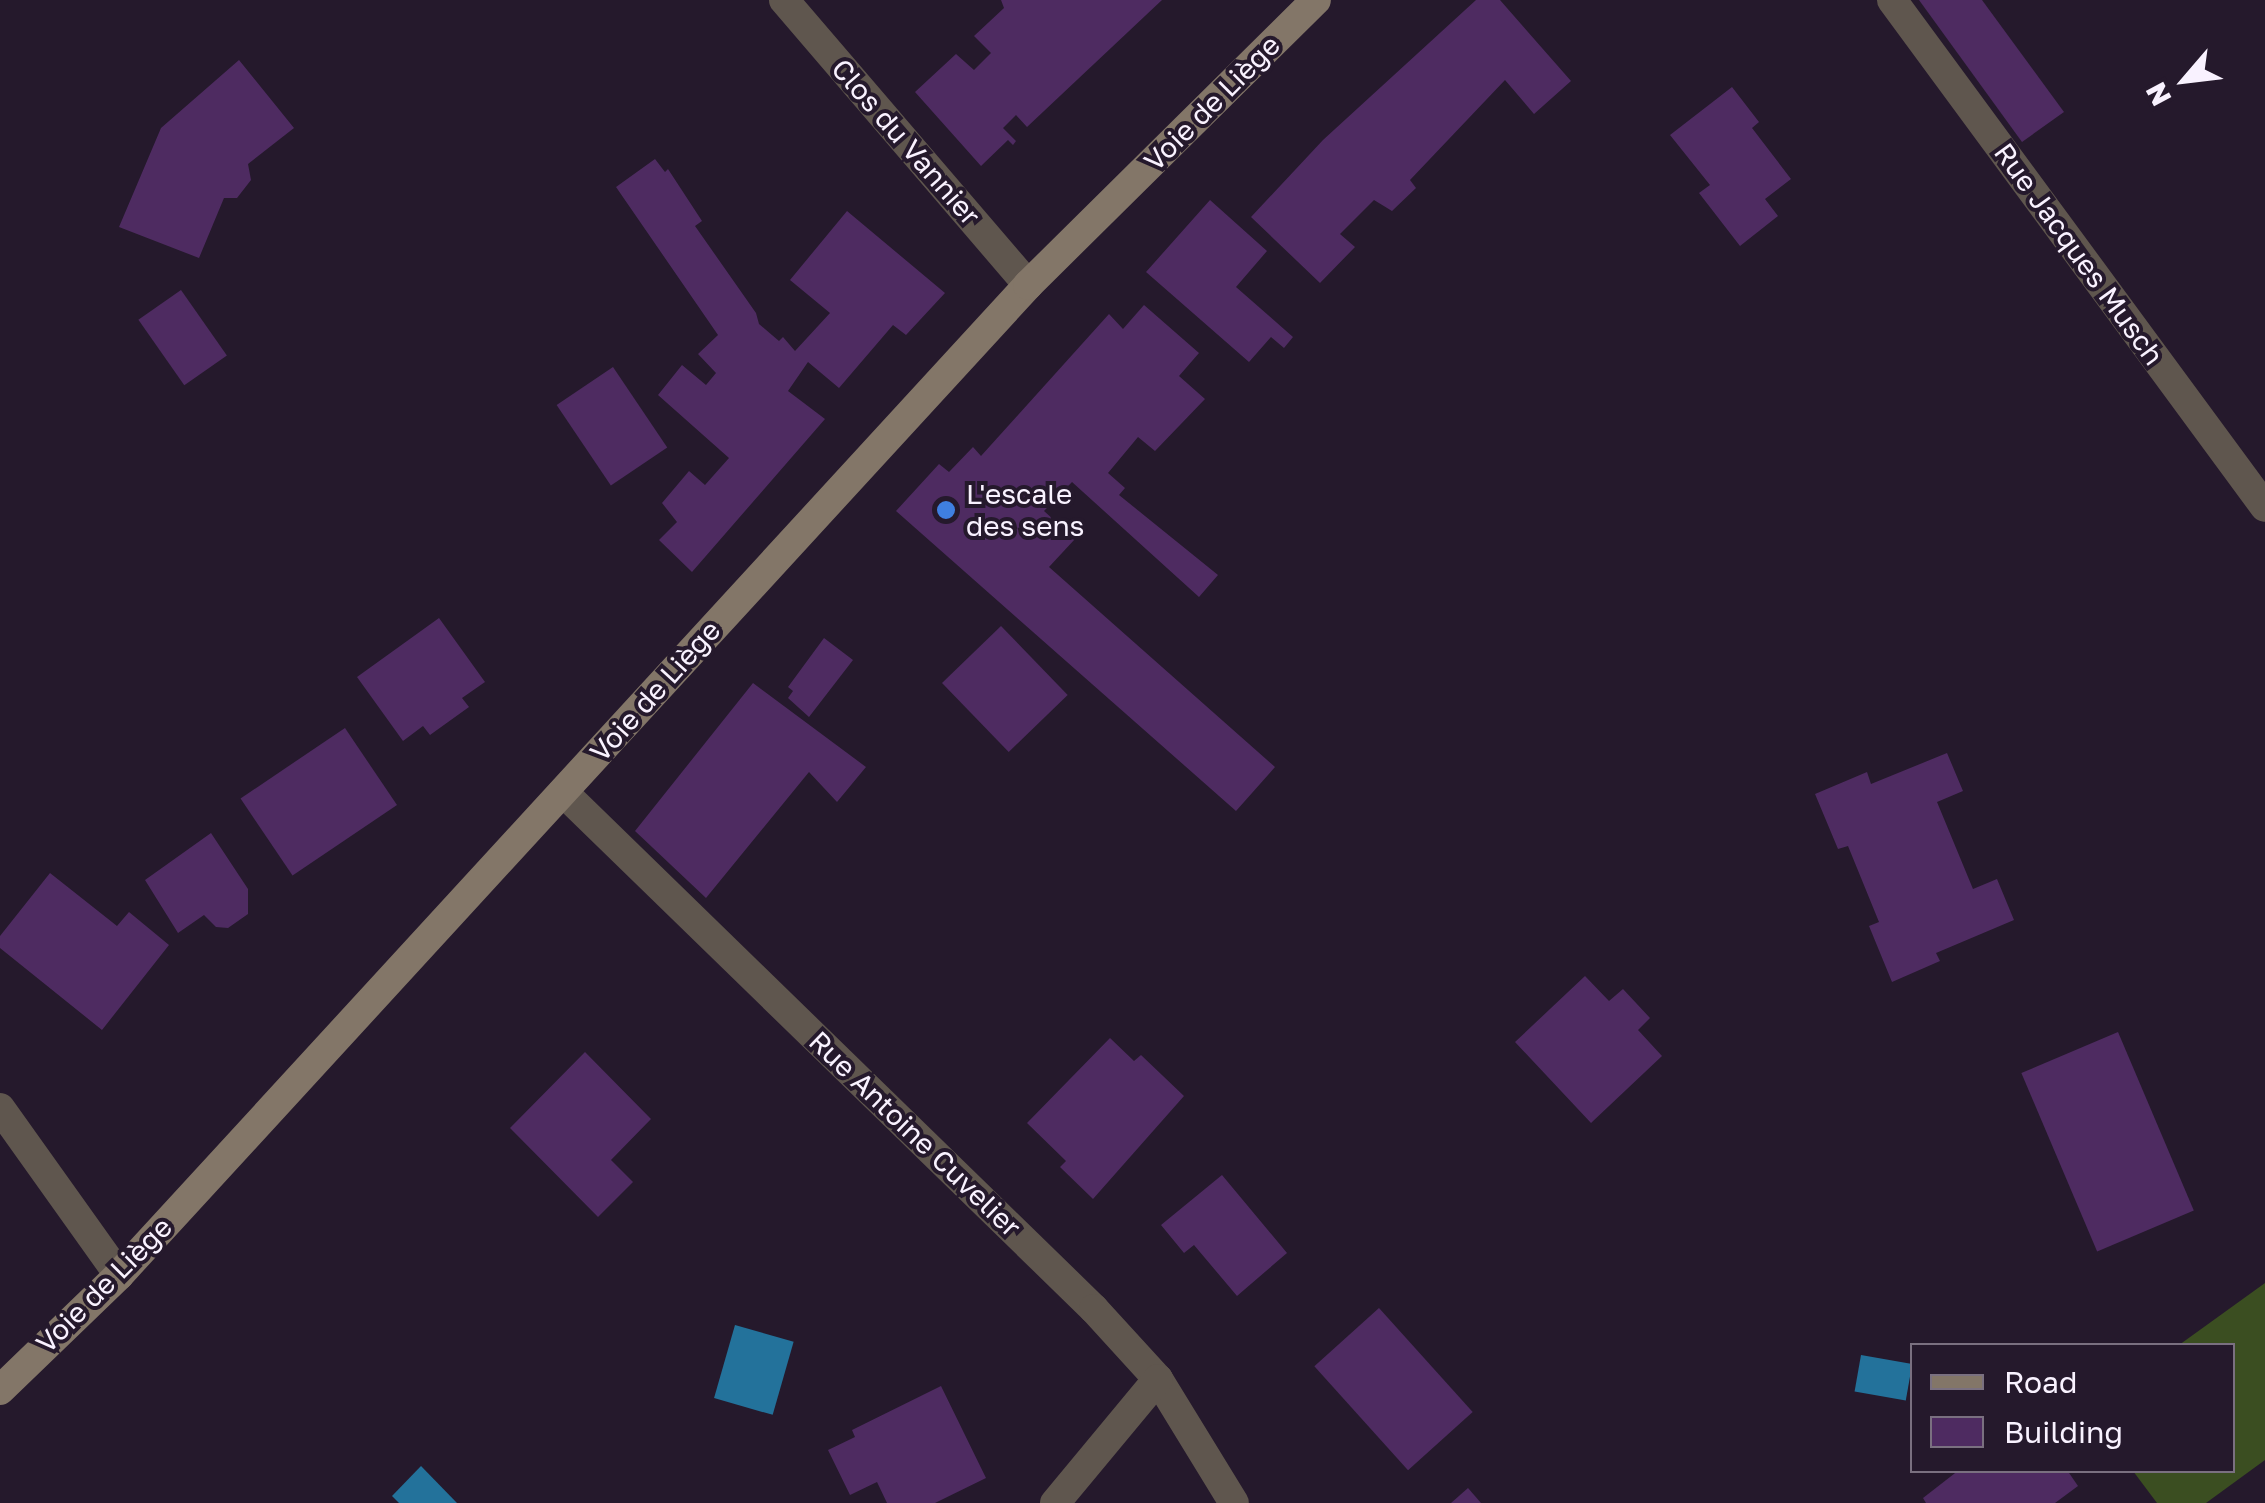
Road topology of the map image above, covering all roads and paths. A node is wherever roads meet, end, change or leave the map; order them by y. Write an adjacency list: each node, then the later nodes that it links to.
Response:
1 (784, 0): 4 (street, Clos du Vannier)
2 (1316, 0): 4 (street, Voie de Liège)
3 (1892, 0): 5 (street, Rue Jacques Musch)
4 (1028, 284): 6 (street, Voie de Liège)
5 (2265, 507)
6 (563, 792): 8 (street, Voie de Liège); 9 (street, Rue Antoine Cuvelier)
7 (0, 1108): 8 (street)
8 (118, 1274): 10 (street, Voie de Liège)
9 (1158, 1379): 11 (street); 12 (street, Rue Antoine Cuvelier)
10 (0, 1390)
11 (1055, 1503)
12 (1234, 1503)

